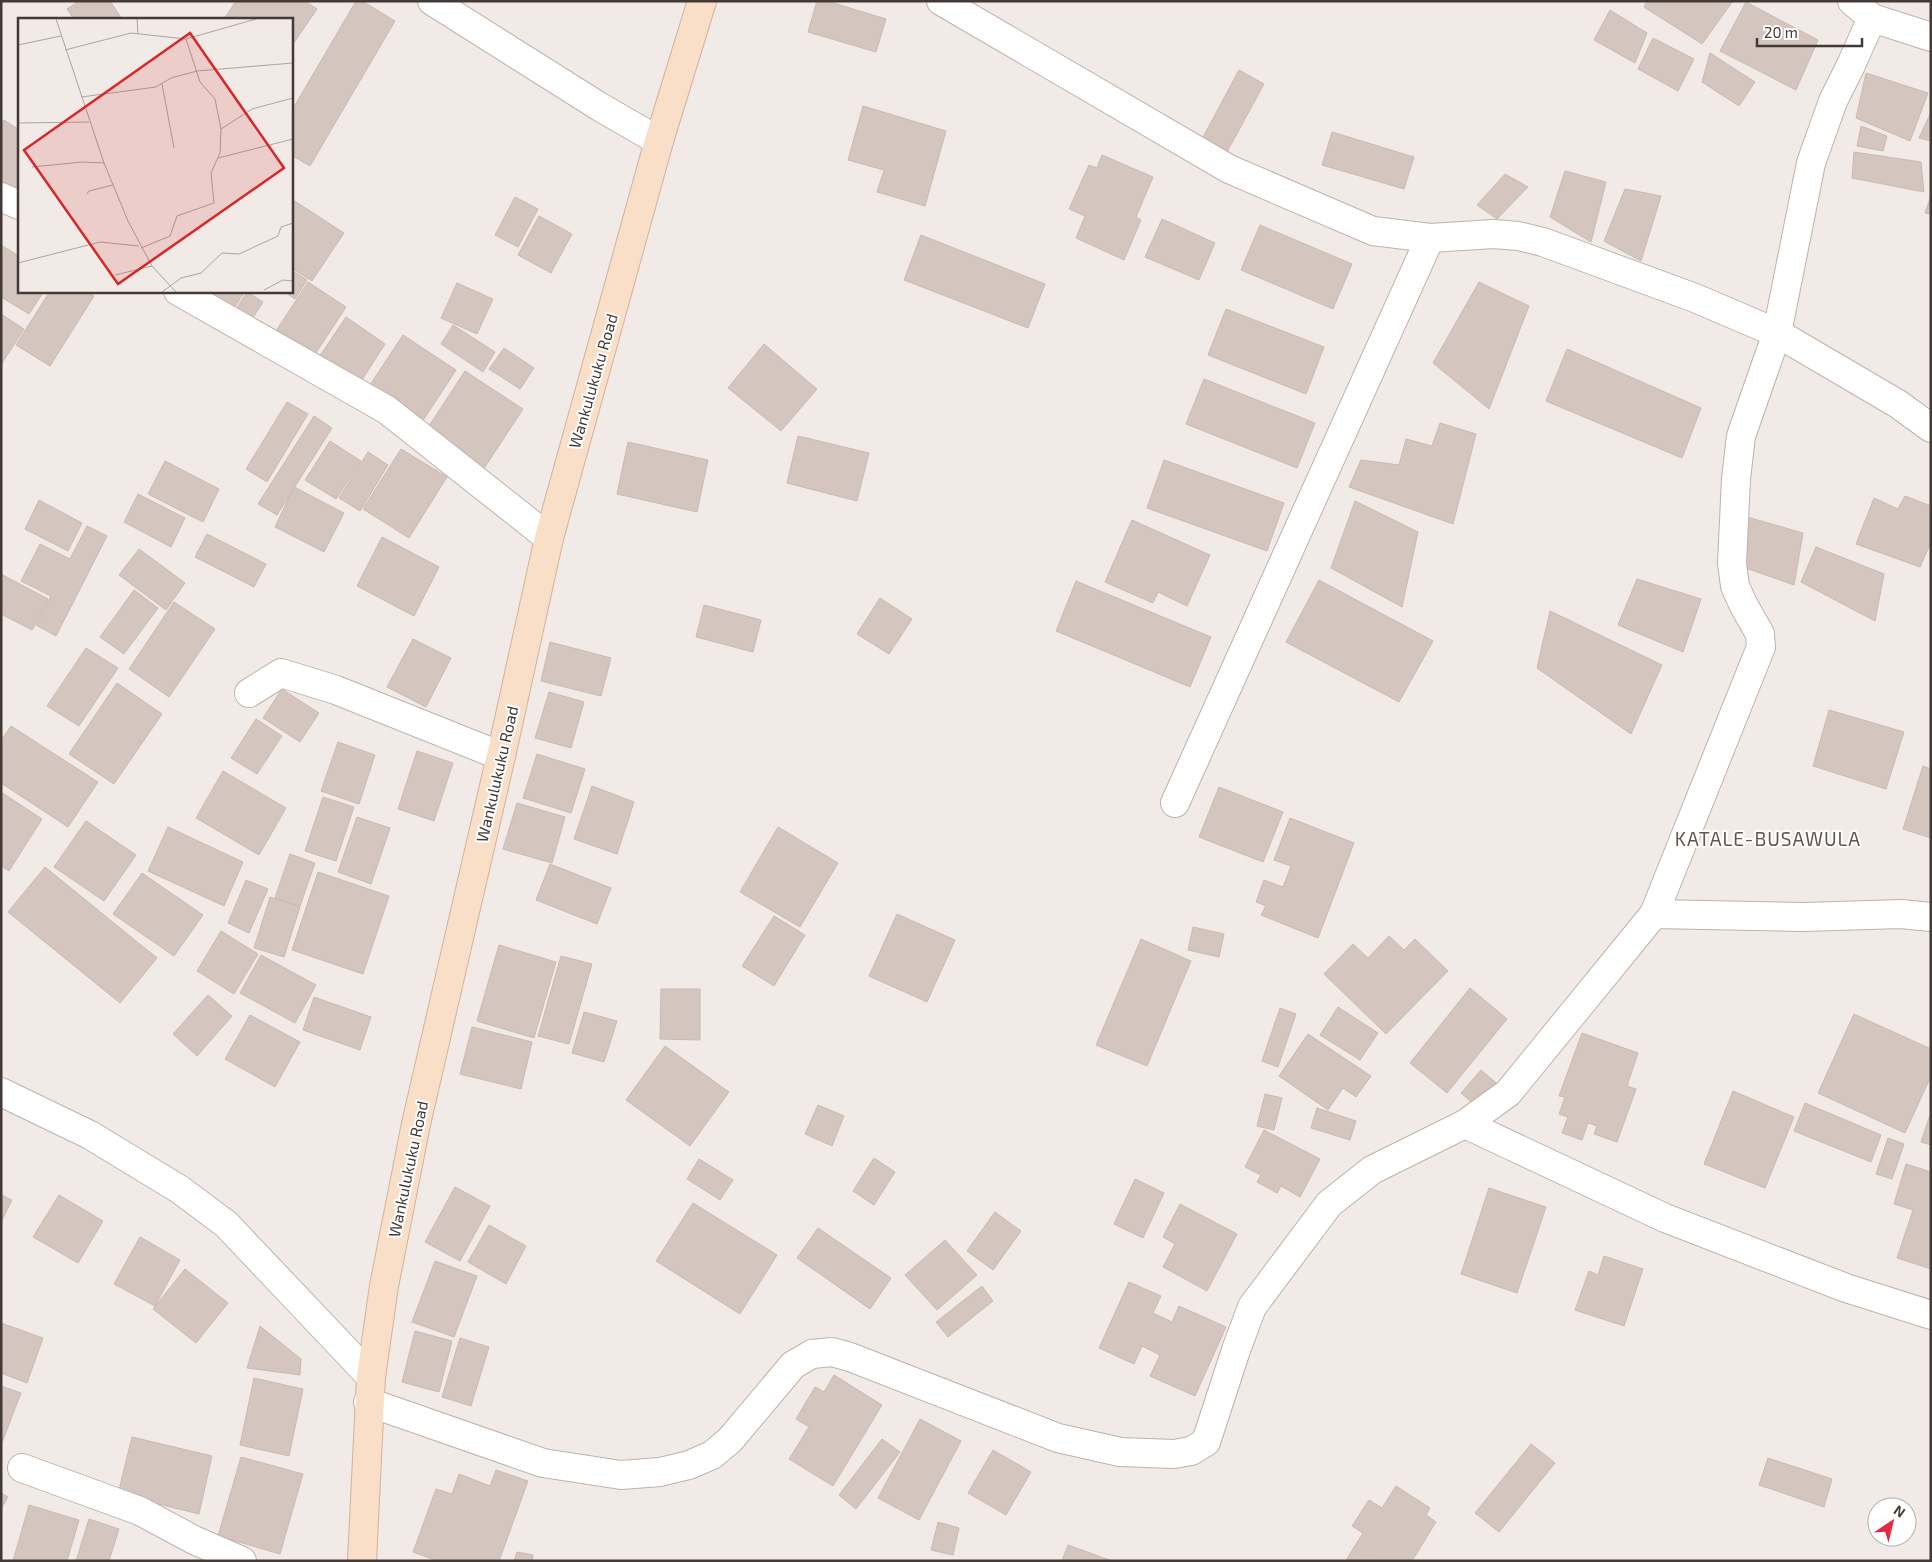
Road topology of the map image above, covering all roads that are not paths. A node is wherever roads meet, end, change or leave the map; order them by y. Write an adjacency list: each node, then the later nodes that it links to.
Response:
1 (432, 1): 6 (street)
2 (702, 1): 6 (main road, Wankulukuku Road)
3 (941, 1): 9 (street)
4 (1862, 10): 5 (street); 11 (street)
5 (1931, 37)
6 (659, 141): 13 (main road, Wankulukuku Road)
7 (1, 197): 8 (street)
8 (18, 205)
9 (1430, 238): 11 (street); 16 (street)
10 (180, 292): 13 (street)
11 (1777, 333): 12 (street); 17 (street)
12 (1931, 428)
13 (549, 538): 15 (main road, Wankulukuku Road)
14 (248, 693): 15 (street)
15 (501, 756): 22 (main road, Wankulukuku Road)
16 (1175, 803)
17 (1654, 914): 18 (street); 20 (street)
18 (1931, 917)
19 (1, 1092): 22 (street)
20 (1465, 1124): 21 (street); 22 (street)
21 (1931, 1315)
22 (370, 1389): 25 (main road, Wankulukuku Road)
23 (22, 1468): 24 (street)
24 (242, 1561)
25 (362, 1561)

